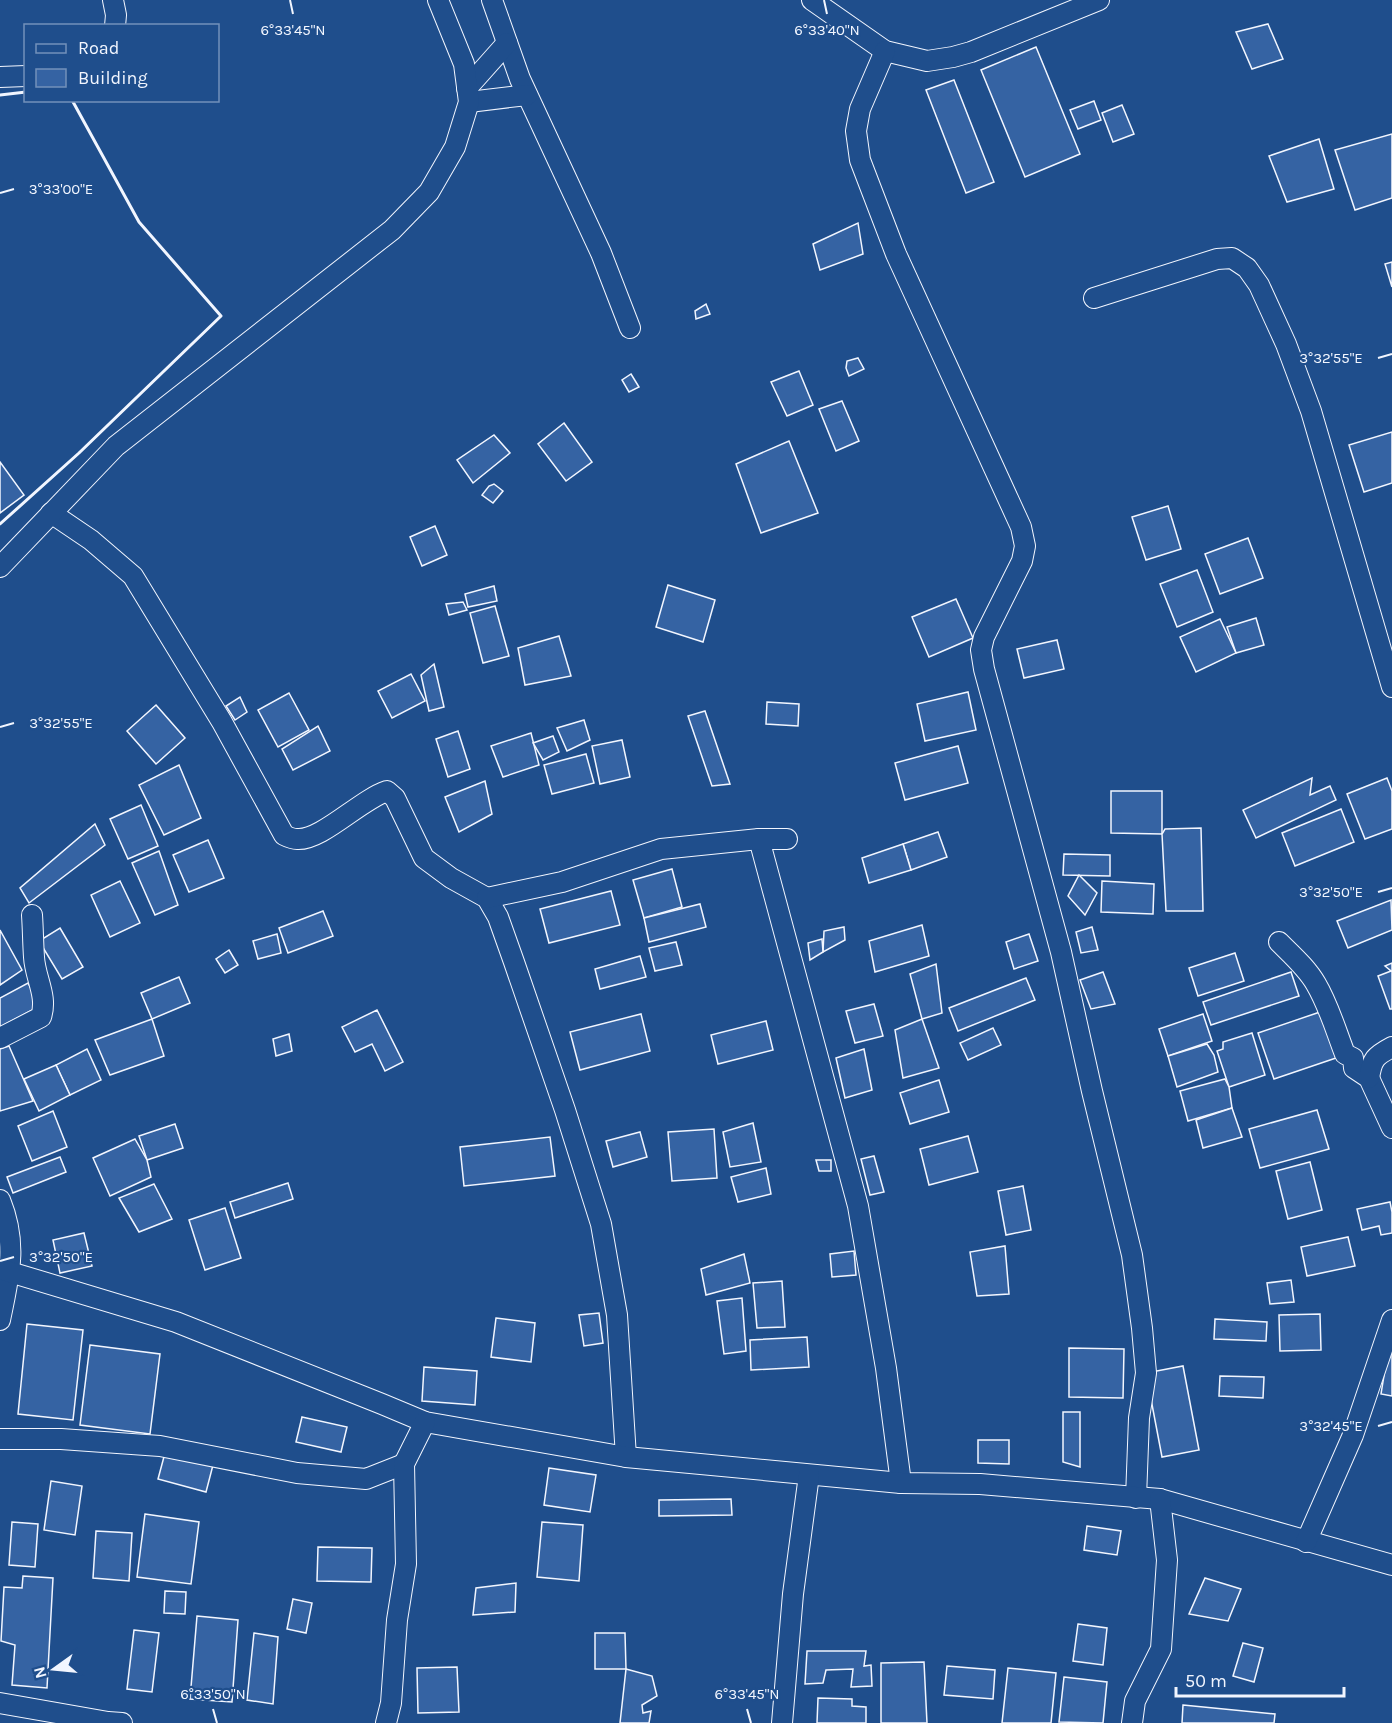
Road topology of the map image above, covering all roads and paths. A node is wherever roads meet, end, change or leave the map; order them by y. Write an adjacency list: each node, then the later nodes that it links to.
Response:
1 (114, 0): 6 (street)
2 (438, 0): 12 (street)
3 (492, 0): 7 (street)
4 (812, 0): 8 (street)
5 (1099, 0): 8 (street)
6 (115, 24)
7 (507, 43): 11 (street); 12 (street)
8 (885, 51): 37 (street)
9 (0, 76): 10 (street)
10 (24, 76)
11 (527, 94): 12 (street); 14 (street)
12 (468, 95): 15 (street)
13 (1094, 298): 17 (street)
14 (630, 328)
15 (51, 513): 16 (street); 20 (street)
16 (0, 567)
17 (1392, 687)
18 (759, 839): 19 (street); 20 (street); 36 (street)
19 (787, 839)
20 (487, 898): 33 (street)
21 (32, 915): 23 (street)
22 (1279, 942): 25 (street)
23 (0, 1038)
24 (1392, 1047): 25 (street)
25 (1369, 1078): 26 (street)
26 (1392, 1128)
27 (0, 1200): 28 (street)
28 (5, 1270): 29 (street); 31 (street)
29 (0, 1320)
30 (1392, 1320): 39 (street)
31 (425, 1422): 33 (street); 34 (street)
32 (0, 1439): 34 (street)
33 (626, 1457): 35 (street)
34 (404, 1464): 43 (street)
35 (809, 1475): 36 (street); 44 (street)
36 (902, 1483): 37 (street)
37 (1136, 1498): 38 (street)
38 (1160, 1499): 39 (street); 45 (street)
39 (1306, 1542): 40 (street)
40 (1392, 1565)
41 (0, 1703): 42 (street)
42 (122, 1723)
43 (386, 1723)
44 (782, 1723)
45 (1132, 1723)

